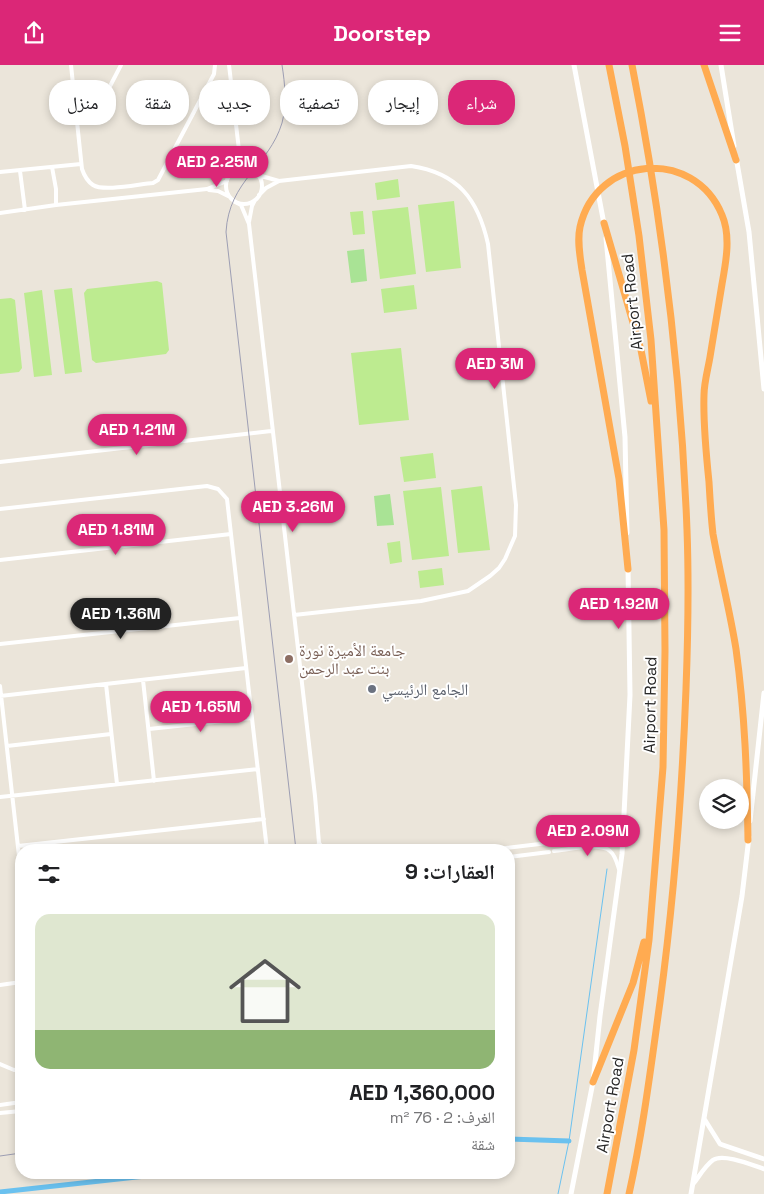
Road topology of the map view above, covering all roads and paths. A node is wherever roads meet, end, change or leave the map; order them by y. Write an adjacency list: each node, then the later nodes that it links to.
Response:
1 (71, 65): 10 (street)
2 (121, 65): 11 (street)
3 (215, 65): 15 (street)
4 (229, 65): 13 (street)
5 (574, 65): 31 (main road)
6 (609, 65): 35 (highway, Airport Road)
7 (632, 65): 91 (highway, Airport Road)
8 (704, 65): 14 (highway)
9 (721, 65): 14 (main road)
10 (73, 80)
11 (113, 80)
12 (77, 125): 15 (street)
13 (239, 151): 17 (street); 20 (street)
14 (736, 160): 33 (main road)
15 (81, 164): 16 (street)
16 (52, 167): 18 (street); 28 (street)
17 (251, 170): 20 (street); 21 (street)
18 (20, 171): 19 (street); 29 (street)
19 (0, 172)
20 (233, 172): 22 (street)
21 (258, 175): 23 (street); 26 (street)
22 (227, 181): 24 (street); 25 (street)
23 (279, 181): 26 (street); 41 (street)
24 (206, 189): 25 (street); 28 (street)
25 (229, 196): 27 (street)
26 (258, 197): 27 (street); 32 (street)
27 (235, 201): 32 (street)
28 (56, 205): 29 (street)
29 (25, 210): 30 (street)
30 (0, 213)
31 (604, 223): 35 (highway); 40 (main road)
32 (249, 224): 34 (street)
33 (764, 389)
34 (272, 431): 36 (street); 41 (street)
35 (657, 436): 75 (highway, Airport Road)
36 (0, 462)
37 (0, 509): 38 (street)
38 (231, 534): 39 (street); 42 (street)
39 (0, 560)
40 (628, 569): 59 (main road); 61 (highway)
41 (294, 615): 64 (street)
42 (240, 618): 43 (street); 44 (street)
43 (0, 644)
44 (246, 668): 45 (street); 50 (street)
45 (144, 680): 46 (street); 51 (street)
46 (106, 684): 49 (street); 52 (street)
47 (0, 686): 49 (street)
48 (764, 693): 61 (main road)
49 (1, 696): 53 (street)
50 (252, 717): 51 (street); 54 (street)
51 (149, 729): 55 (street)
52 (111, 734): 53 (street); 56 (street)
53 (7, 746): 57 (street)
54 (258, 769): 55 (street); 60 (street)
55 (154, 781): 56 (street)
56 (117, 784): 57 (street)
57 (12, 796): 58 (street); 66 (street)
58 (0, 797)
59 (624, 811): 62 (street); 74 (main road)
60 (264, 819): 67 (street); 68 (street)
61 (748, 840): 85 (main road)
62 (562, 841): 63 (street); 71 (street)
63 (553, 842)
64 (319, 843)
65 (548, 843): 69 (street)
66 (18, 844)
67 (36, 844)
68 (266, 844)
69 (515, 847)
70 (554, 851): 71 (street)
71 (562, 851): 74 (street)
72 (549, 852): 73 (street)
73 (515, 856)
74 (620, 871): 80 (main road)
75 (651, 909): 80 (highway); 90 (highway, Airport Road)
76 (15, 983): 77 (street)
77 (0, 985)
78 (0, 1064): 79 (street)
79 (15, 1070)
80 (593, 1082): 89 (main road)
81 (15, 1103): 82 (street)
82 (0, 1105)
83 (15, 1112): 84 (street)
84 (0, 1113)
85 (705, 1120): 86 (street); 88 (main road)
86 (764, 1159)
87 (764, 1169): 88 (street)
88 (694, 1183): 92 (main road)
89 (570, 1194)
90 (607, 1194)
91 (629, 1194)
92 (691, 1194)

